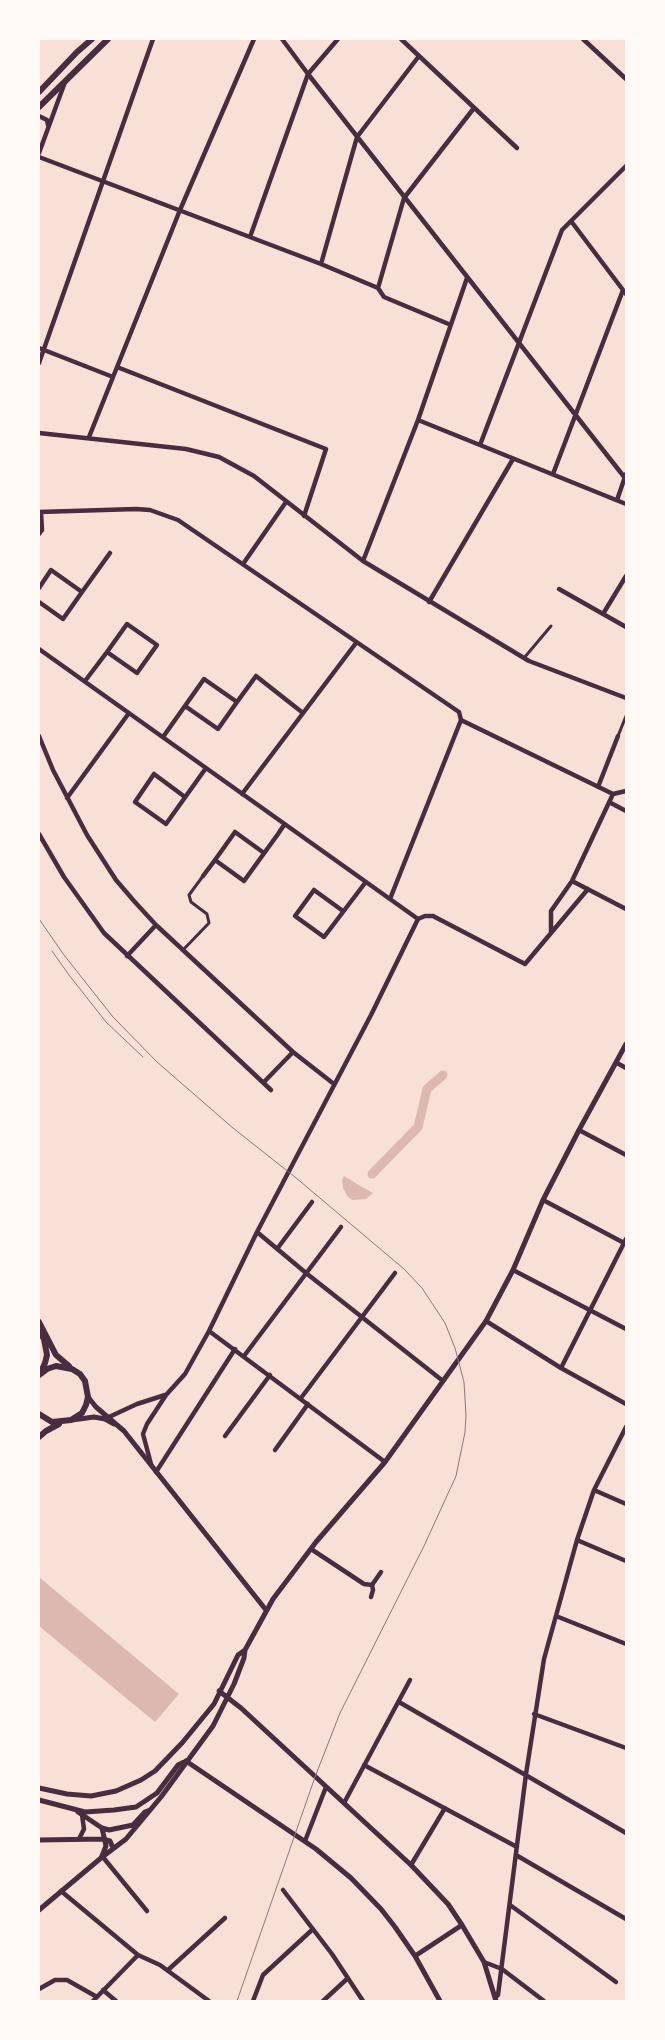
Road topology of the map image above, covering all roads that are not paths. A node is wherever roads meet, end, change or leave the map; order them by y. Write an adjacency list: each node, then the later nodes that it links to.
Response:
1 (92, 39): 13 (main road)
2 (108, 39): 11 (main road)
3 (153, 39): 22 (street)
4 (254, 39): 24 (street)
5 (282, 39): 10 (street)
6 (338, 39): 10 (street)
7 (400, 39): 9 (street)
8 (583, 39): 12 (street)
9 (419, 56): 15 (street); 18 (street)
10 (308, 74): 18 (street); 26 (street)
11 (66, 79): 14 (main road); 17 (street)
12 (626, 79)
13 (39, 92)
14 (39, 107)
15 (474, 108): 19 (street); 23 (street)
16 (39, 116): 17 (street)
17 (49, 127): 20 (street)
18 (357, 137): 23 (street); 27 (street)
19 (517, 148)
20 (39, 155): 22 (street)
21 (626, 166): 25 (street)
22 (102, 180): 24 (street); 33 (street)
23 (404, 198): 28 (street); 29 (street)
24 (180, 210): 26 (street); 35 (street)
25 (571, 221): 30 (street); 32 (street)
26 (250, 237): 27 (street)
27 (321, 264): 29 (street)
28 (467, 278): 31 (street); 32 (street)
29 (378, 288): 31 (street)
30 (624, 292): 37 (street)
31 (451, 325): 38 (street)
32 (520, 343): 37 (street); 41 (street)
33 (41, 348): 34 (street); 36 (street)
34 (39, 363)
35 (117, 367): 36 (street); 49 (street)
36 (113, 377): 40 (street)
37 (576, 414): 43 (street); 44 (street)
38 (418, 420): 41 (street); 52 (street)
39 (39, 433): 40 (street)
40 (89, 437): 46 (street)
41 (480, 444): 42 (street)
42 (514, 459): 43 (street); 59 (street)
43 (553, 474): 45 (street)
44 (626, 476): 45 (street)
45 (617, 500): 47 (street)
46 (286, 502): 49 (street); 53 (street)
47 (626, 504)
48 (40, 512): 50 (street); 53 (street)
49 (304, 516): 52 (street)
50 (39, 534)
51 (110, 553): 57 (street)
52 (363, 561): 59 (street)
53 (243, 564): 63 (street)
54 (626, 576): 60 (street)
55 (39, 588): 57 (street)
56 (559, 589): 60 (street)
57 (82, 592): 58 (street)
58 (39, 602)
59 (429, 602): 66 (street)
60 (603, 614): 62 (street)
61 (551, 626): 66 (street)
62 (626, 628)
63 (356, 643): 72 (street); 74 (street)
64 (39, 650): 67 (street)
65 (107, 652): 65 (street); 67 (street)
66 (524, 658): 68 (street)
67 (85, 681): 71 (street)
68 (626, 698)
69 (237, 702): 70 (street); 70 (street); 72 (street)
70 (185, 706): 77 (street)
71 (129, 713): 77 (street); 84 (street)
72 (303, 713): 81 (street)
73 (626, 716): 76 (street)
74 (462, 720): 79 (street); 95 (street)
75 (39, 736): 84 (street)
76 (618, 736): 79 (street)
77 (163, 737): 78 (street)
78 (206, 768): 81 (street); 83 (street)
79 (598, 787): 82 (street)
80 (626, 791): 82 (street)
81 (242, 794): 87 (street)
82 (614, 794): 85 (street)
83 (186, 797): 83 (street)
84 (67, 798): 99 (street)
85 (609, 802): 86 (street); 92 (street)
86 (626, 811)
87 (284, 825): 89 (street); 93 (street)
88 (39, 834): 102 (street)
89 (264, 853): 90 (street); 90 (street)
90 (215, 860): 91 (street)
91 (203, 876): 101 (street)
92 (572, 881): 94 (street); 100 (street)
93 (365, 883): 95 (street); 97 (street)
94 (588, 890): 96 (street); 100 (street)
95 (390, 899): 98 (street)
96 (626, 909)
97 (343, 911): 97 (street)
98 (418, 919): 100 (street); 108 (street)
99 (156, 926): 101 (street); 102 (street)
100 (551, 933)
101 (183, 950): 104 (street)
102 (127, 956): 107 (street)
103 (626, 1044): 105 (street)
104 (293, 1052): 107 (street); 108 (street)
105 (617, 1063): 106 (street); 110 (street)
106 (626, 1068)
107 (264, 1082): 109 (street)
108 (334, 1084): 115 (street)
109 (271, 1090)
110 (579, 1130): 111 (street); 112 (street)
111 (626, 1155)
112 (543, 1200): 116 (street); 118 (street)
113 (312, 1202): 117 (street)
114 (341, 1227): 119 (street)
115 (257, 1232): 117 (street); 127 (street)
116 (626, 1242): 121 (street)
117 (277, 1249): 119 (street)
118 (513, 1270): 121 (street); 123 (street)
119 (306, 1273): 122 (street); 129 (street)
120 (395, 1273): 122 (street)
121 (590, 1310): 125 (street); 130 (street)
122 (361, 1317): 134 (street); 137 (street)
123 (486, 1321): 130 (street); 134 (street)
124 (39, 1322): 131 (main road)
125 (626, 1329)
126 (39, 1331): 132 (main road)
127 (209, 1331): 128 (street); 135 (street)
128 (234, 1349): 129 (street); 152 (street)
129 (244, 1356): 133 (street)
130 (561, 1368): 139 (street)
131 (72, 1369): 132 (main road); 136 (main road)
132 (40, 1374)
133 (270, 1375): 137 (street); 145 (street)
134 (443, 1381): 150 (street)
135 (166, 1395): 141 (street); 151 (street)
136 (88, 1397): 141 (street); 142 (main road)
137 (301, 1398): 138 (street)
138 (308, 1404): 149 (street); 150 (street)
139 (626, 1404)
140 (39, 1414): 142 (main road)
141 (109, 1417): 144 (street)
142 (69, 1421): 144 (street); 146 (main road)
143 (626, 1427): 147 (street)
144 (124, 1431): 151 (street)
145 (225, 1436)
146 (39, 1437)
147 (620, 1439): 148 (street); 153 (street)
148 (626, 1442)
149 (276, 1450)
150 (385, 1462): 156 (street)
151 (151, 1464): 152 (street)
152 (156, 1472): 161 (street)
153 (594, 1490): 154 (street); 155 (street)
154 (626, 1504)
155 (577, 1540): 157 (street); 162 (street)
156 (311, 1549): 159 (street); 161 (street)
157 (626, 1560)
158 (381, 1572): 159 (street)
159 (372, 1585): 160 (street)
160 (371, 1597)
161 (266, 1610): 164 (street)
162 (556, 1616): 163 (street); 169 (street)
163 (626, 1644)
164 (245, 1650): 166 (street); 167 (street)
165 (410, 1680): 168 (street)
166 (219, 1691): 167 (street); 175 (street)
167 (228, 1697): 171 (street); 174 (street)
168 (398, 1702): 172 (street); 173 (street)
169 (534, 1714): 170 (street); 173 (street)
170 (626, 1748)
171 (186, 1761): 179 (street); 180 (street); 187 (street)
172 (364, 1765): 177 (street); 178 (street)
173 (526, 1774): 183 (street); 189 (street)
174 (326, 1787): 177 (street); 187 (street)
175 (39, 1788)
176 (39, 1800): 179 (street)
177 (344, 1804): 192 (street)
178 (445, 1808): 189 (street); 192 (street)
179 (76, 1810): 181 (street)
180 (151, 1810): 182 (street); 188 (street)
181 (82, 1815): 182 (street); 184 (street)
182 (102, 1828): 186 (street)
183 (626, 1833)
184 (79, 1839): 185 (street); 186 (street)
185 (39, 1840)
186 (106, 1840): 188 (street); 191 (street)
187 (305, 1841): 203 (street)
188 (114, 1848): 191 (street)
189 (517, 1848): 190 (street)
190 (516, 1855): 195 (street); 199 (street)
191 (102, 1856): 194 (street); 197 (street)
192 (411, 1865): 200 (street)
193 (283, 1890): 201 (street)
194 (61, 1891): 196 (street); 202 (street)
195 (510, 1905): 205 (street); 208 (street)
196 (39, 1910)
197 (148, 1912)
198 (225, 1918): 206 (street)
199 (626, 1919)
200 (462, 1925): 203 (street); 204 (street)
201 (313, 1929): 207 (street); 216 (street)
202 (138, 1955): 206 (street); 210 (street)
203 (415, 1956): 219 (street)
204 (484, 1962): 205 (street); 212 (street)
205 (502, 1969): 212 (street); 220 (street)
206 (168, 1970): 215 (street)
207 (348, 1978): 217 (street); 218 (street)
208 (616, 1982)
209 (39, 1989): 211 (street)
210 (103, 1990): 211 (street); 214 (street)
211 (97, 1997): 213 (street)
212 (496, 2000)
213 (92, 2001)
214 (116, 2001)
215 (209, 2001)
216 (253, 2001)
217 (323, 2001)
218 (363, 2001)
219 (440, 2001)
220 (544, 2001)

